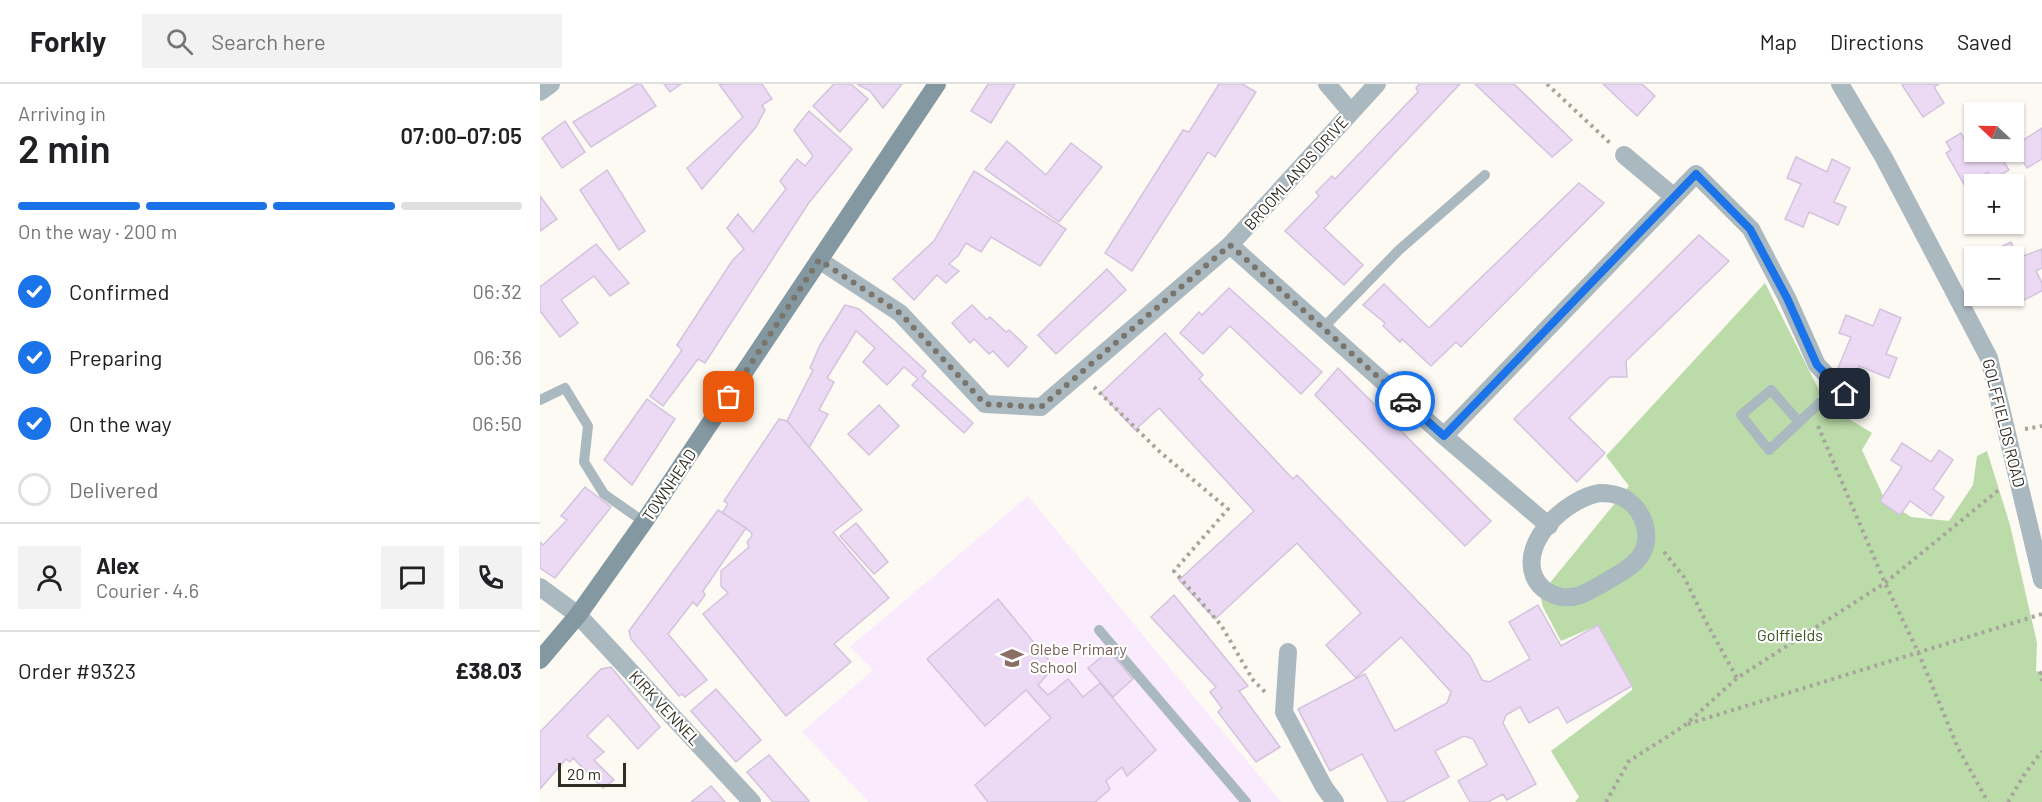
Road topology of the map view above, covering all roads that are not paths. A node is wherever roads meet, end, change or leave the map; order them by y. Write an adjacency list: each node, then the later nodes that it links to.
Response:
1 (551, 84): 6 (street)
2 (937, 84): 12 (main road, TOWNHEAD)
3 (1327, 84): 7 (street)
4 (1377, 84): 7 (street, BROOMLANDS DRIVE)
5 (1840, 84): 20 (street, GOLFFIELDS ROAD)
6 (540, 92)
7 (1351, 112): 11 (street, BROOMLANDS DRIVE)
8 (1624, 155): 10 (street)
9 (1485, 175): 13 (lane)
10 (1674, 197): 14 (street); 17 (street)
11 (1230, 245): 12 (street, BROOMLANDS DRIVE); 13 (street)
12 (819, 260): 18 (main road, TOWNHEAD)
13 (1323, 328): 17 (street)
14 (1841, 390): 16 (lane)
15 (540, 400): 18 (lane)
16 (1799, 422): 16 (lane)
17 (1444, 436): 19 (street)
18 (644, 522): 22 (main road, TOWNHEAD)
19 (1549, 526): 19 (street)
20 (2042, 580)
21 (540, 587): 22 (street, KIRK VENNEL)
22 (579, 615): 25 (main road, TOWNHEAD); 26 (street, KIRK VENNEL)
23 (1100, 630): 27 (lane)
24 (1288, 652): 28 (street)
25 (540, 660)
26 (752, 802)
27 (1246, 802)
28 (1335, 802)

